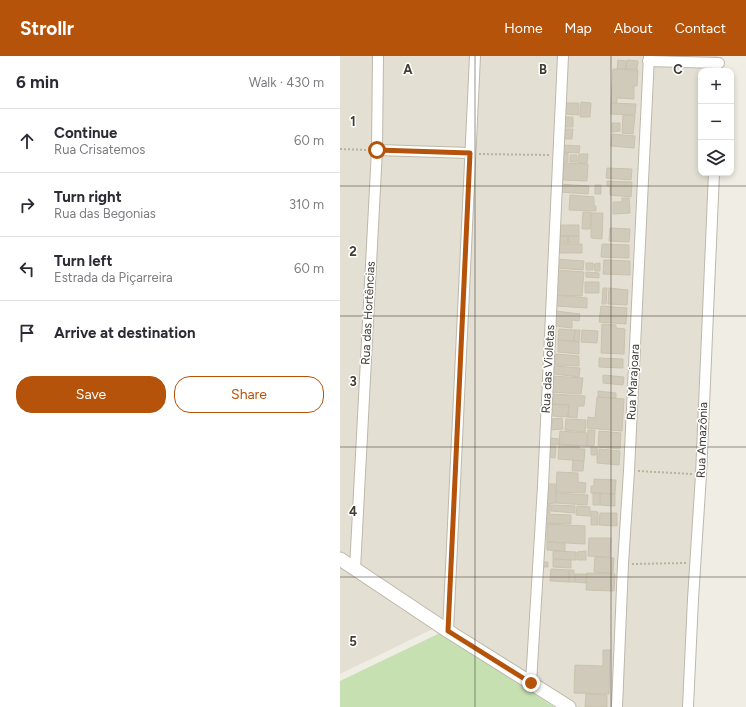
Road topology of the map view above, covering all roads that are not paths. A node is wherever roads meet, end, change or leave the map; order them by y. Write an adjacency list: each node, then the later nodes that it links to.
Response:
1 (378, 56): 6 (street, Rua das Hortências)
2 (474, 56): 7 (street)
3 (563, 56): 12 (street, Rua das Violetas)
4 (649, 59): 5 (street); 14 (street, Rua Marajoara)
5 (719, 63)
6 (377, 150): 7 (street); 10 (street, Rua das Hortências)
7 (470, 153): 11 (street)
8 (714, 176): 15 (street, Rua Amazônia)
9 (340, 559): 10 (street)
10 (355, 569): 11 (street)
11 (448, 631): 12 (street)
12 (531, 683): 13 (street)
13 (569, 707)
14 (617, 707)
15 (688, 707)

